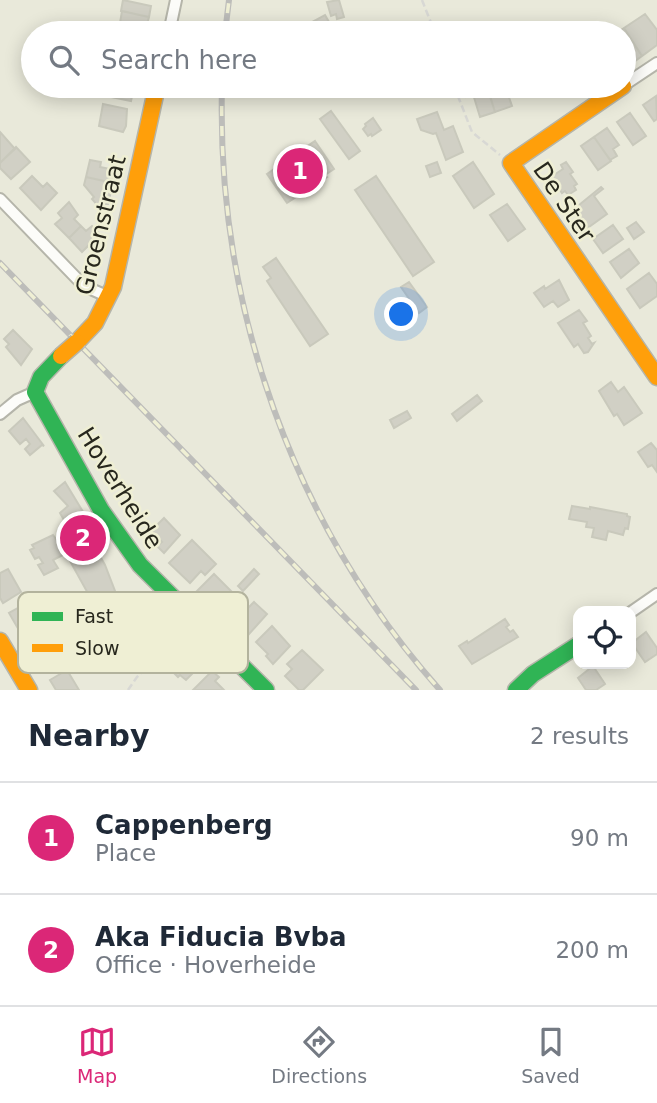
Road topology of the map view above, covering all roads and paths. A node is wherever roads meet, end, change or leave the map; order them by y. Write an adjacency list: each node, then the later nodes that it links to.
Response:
1 (176, 0): 3 (street)
2 (422, 0): 4 (path)
3 (172, 21)
4 (430, 21)
5 (657, 63): 6 (street, De Ster)
6 (636, 77)
7 (154, 98): 12 (street, Groenstraat)
8 (459, 98): 10 (path)
9 (606, 98): 10 (street, De Ster)
10 (511, 163): 13 (street, De Ster)
11 (0, 199): 12 (street)
12 (109, 298): 14 (street, Groenstraat, bridge)
13 (657, 377)
14 (35, 392): 15 (street, Groenstraat); 16 (street, Hoverheide)
15 (0, 414)
16 (167, 592)
17 (657, 594): 18 (street)
18 (636, 609)
19 (0, 641): 21 (street)
20 (573, 648): 28 (street)
21 (18, 671)
22 (19, 673): 25 (street)
23 (141, 673): 26 (path)
24 (248, 673): 27 (street, Hoverheide)
25 (29, 690)
26 (128, 690)
27 (266, 690)
28 (516, 690)

